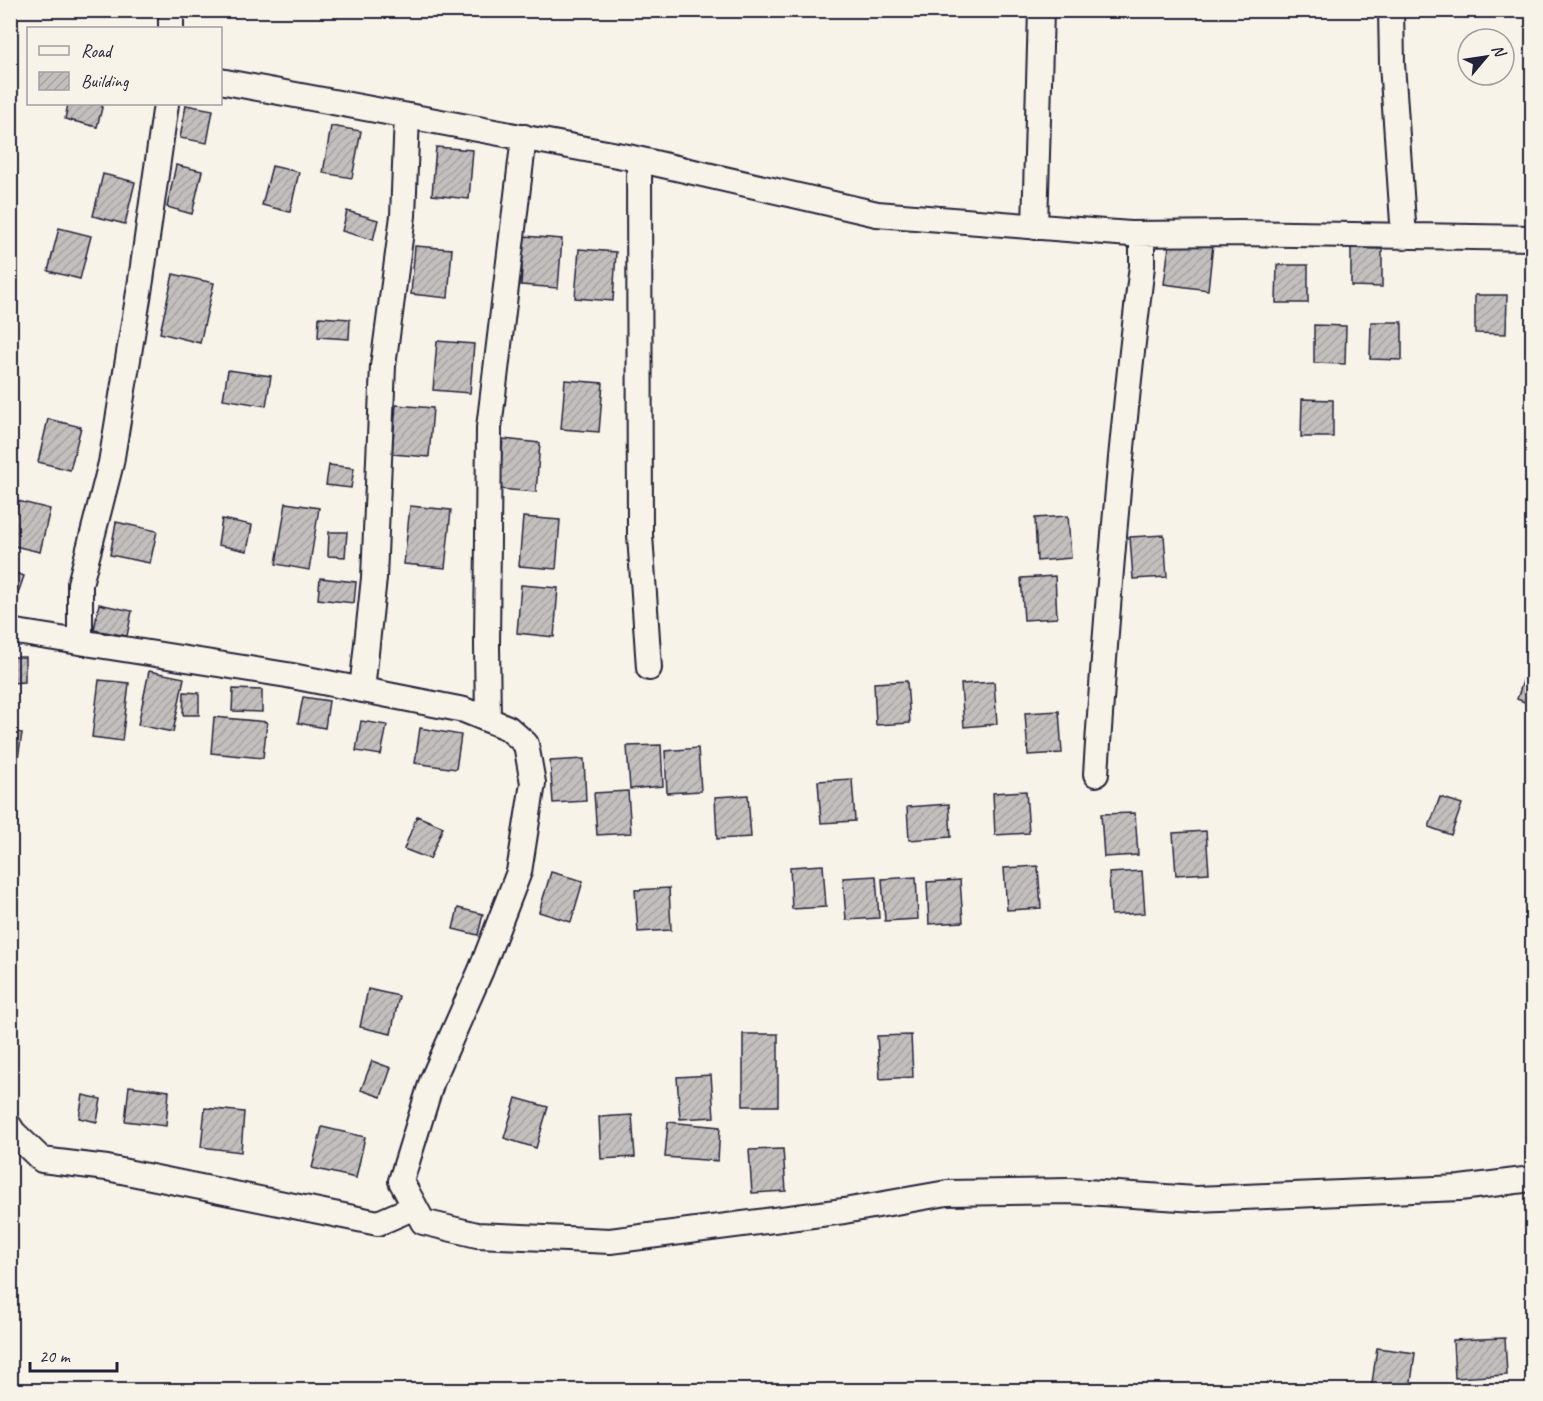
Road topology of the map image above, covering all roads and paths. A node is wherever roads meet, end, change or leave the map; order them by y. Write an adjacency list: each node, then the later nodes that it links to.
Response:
1 (171, 10): 4 (street)
2 (1041, 10): 10 (street)
3 (1391, 10): 12 (street)
4 (171, 27)
5 (222, 81): 7 (street)
6 (166, 105): 15 (street)
7 (407, 116): 8 (street); 17 (street)
8 (524, 137): 9 (street); 18 (street)
9 (639, 160): 10 (street); 16 (street)
10 (1035, 227): 11 (street)
11 (1142, 235): 12 (street); 19 (street)
12 (1404, 237): 13 (street)
13 (1533, 238)
14 (10, 631): 15 (street)
15 (80, 642): 17 (street)
16 (649, 668)
17 (362, 690): 18 (street)
18 (488, 720): 22 (street)
19 (1096, 774)
20 (10, 1127): 22 (street)
21 (1533, 1179): 22 (street)
22 (415, 1207)

